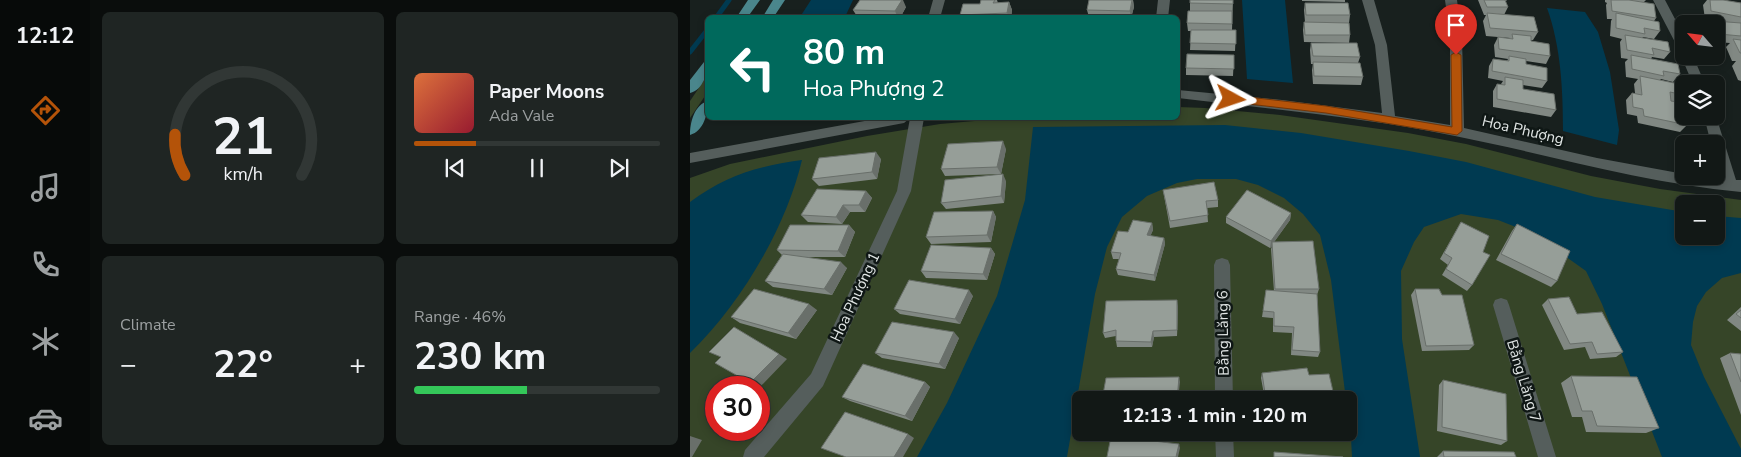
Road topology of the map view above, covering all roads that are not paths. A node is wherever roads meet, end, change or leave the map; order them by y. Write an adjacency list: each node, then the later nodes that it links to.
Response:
1 (754, 0): 8 (main road)
2 (779, 0): 9 (main road)
3 (939, 0): 10 (street)
4 (1164, 0): 11 (street)
5 (1368, 0): 17 (street)
6 (1451, 0): 22 (street)
7 (1659, 0): 12 (street)
8 (744, 15)
9 (769, 15)
10 (935, 15)
11 (1162, 15)
12 (1675, 31)
13 (705, 69): 14 (main road)
14 (690, 89)
15 (1180, 94): 17 (street, Hoa Phượng)
16 (705, 109): 21 (main road)
17 (1389, 119): 22 (street, Hoa Phượng)
18 (893, 120): 23 (street)
19 (917, 120): 29 (street, Hoa Phượng 1)
20 (1713, 125): 24 (street)
21 (690, 130)
22 (1457, 131): 24 (street, Hoa Phượng)
23 (690, 158)
24 (1736, 185)
25 (1222, 265): 27 (street, Bằng Lăng 6)
26 (1501, 305): 31 (street, Bằng Lăng 7)
27 (1224, 391)
28 (1224, 441): 30 (street)
29 (752, 457)
30 (1225, 457)
31 (1547, 457)

